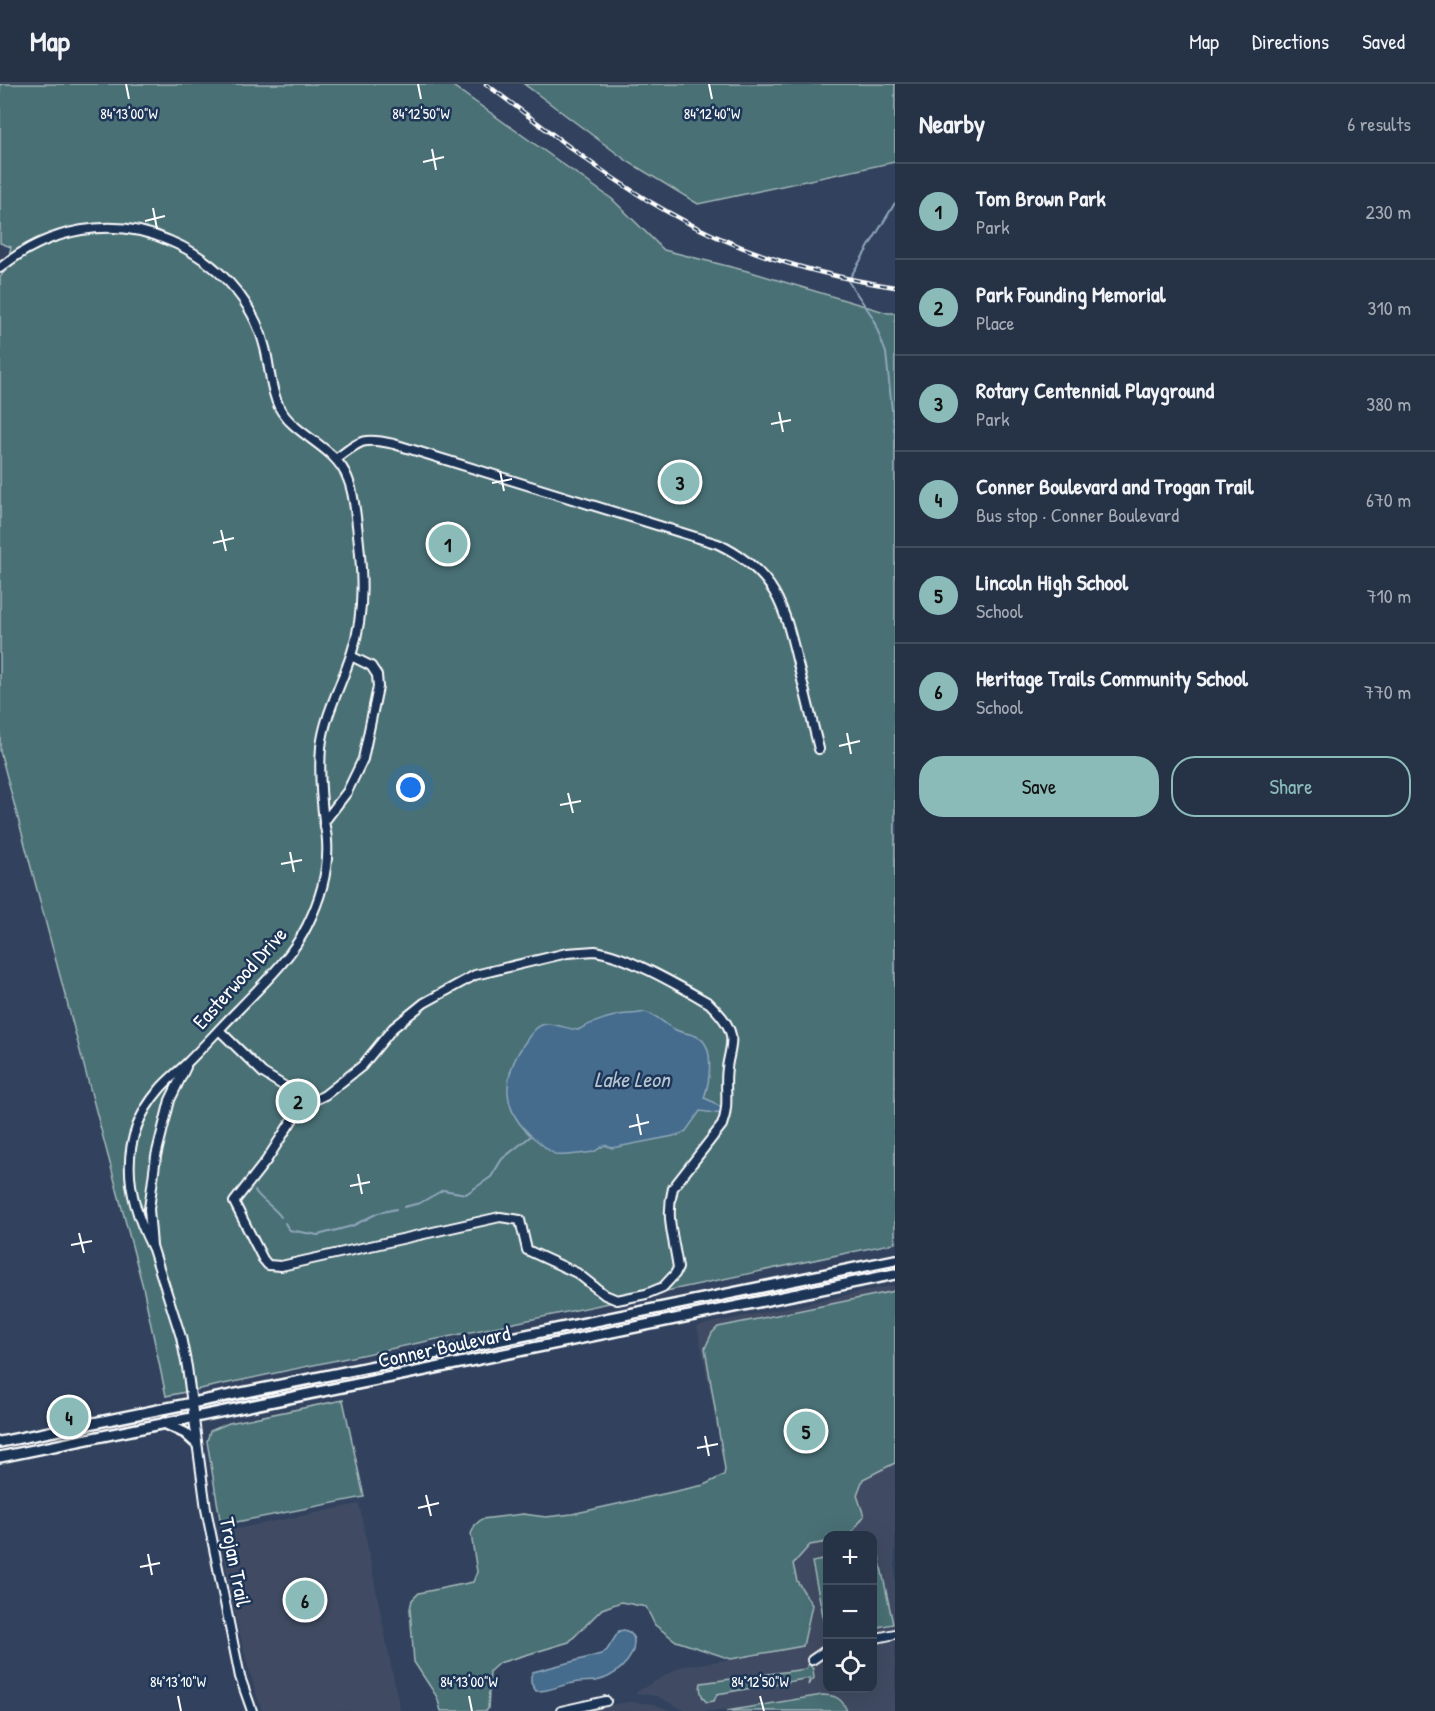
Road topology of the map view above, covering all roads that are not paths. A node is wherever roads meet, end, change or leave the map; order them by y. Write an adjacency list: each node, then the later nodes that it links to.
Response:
1 (0, 268): 2 (street, Easterwood Drive)
2 (336, 459): 3 (street, Easterwood Drive); 4 (street)
3 (351, 656): 5 (street, Easterwood Drive); 5 (street)
4 (819, 749)
5 (324, 822): 6 (street, Easterwood Drive)
6 (219, 1030): 7 (street, Easterwood Drive); 8 (street)
7 (187, 1063): 9 (street, Easterwood Drive); 9 (street, Easterwood Drive)
8 (303, 1106): 8 (street)
9 (152, 1247): 14 (street, Easterwood Drive)
10 (895, 1260): 12 (main road, Conner Boulevard)
11 (895, 1274): 13 (main road, Conner Boulevard)
12 (518, 1336): 13 (main road); 14 (main road, Conner Boulevard)
13 (521, 1350): 15 (main road, Conner Boulevard)
14 (191, 1402): 15 (street, Easterwood Drive); 17 (main road, Conner Boulevard)
15 (193, 1417): 16 (main road, Conner Boulevard); 18 (street, Trojan Trail)
16 (164, 1423): 18 (main road); 19 (main road, Conner Boulevard)
17 (0, 1442)
18 (196, 1443): 25 (street, Trojan Trail)
19 (0, 1456)
20 (895, 1634): 21 (street)
21 (877, 1638)
22 (823, 1651): 23 (street)
23 (813, 1660)
24 (606, 1701): 26 (street)
25 (252, 1711)
26 (561, 1711)

